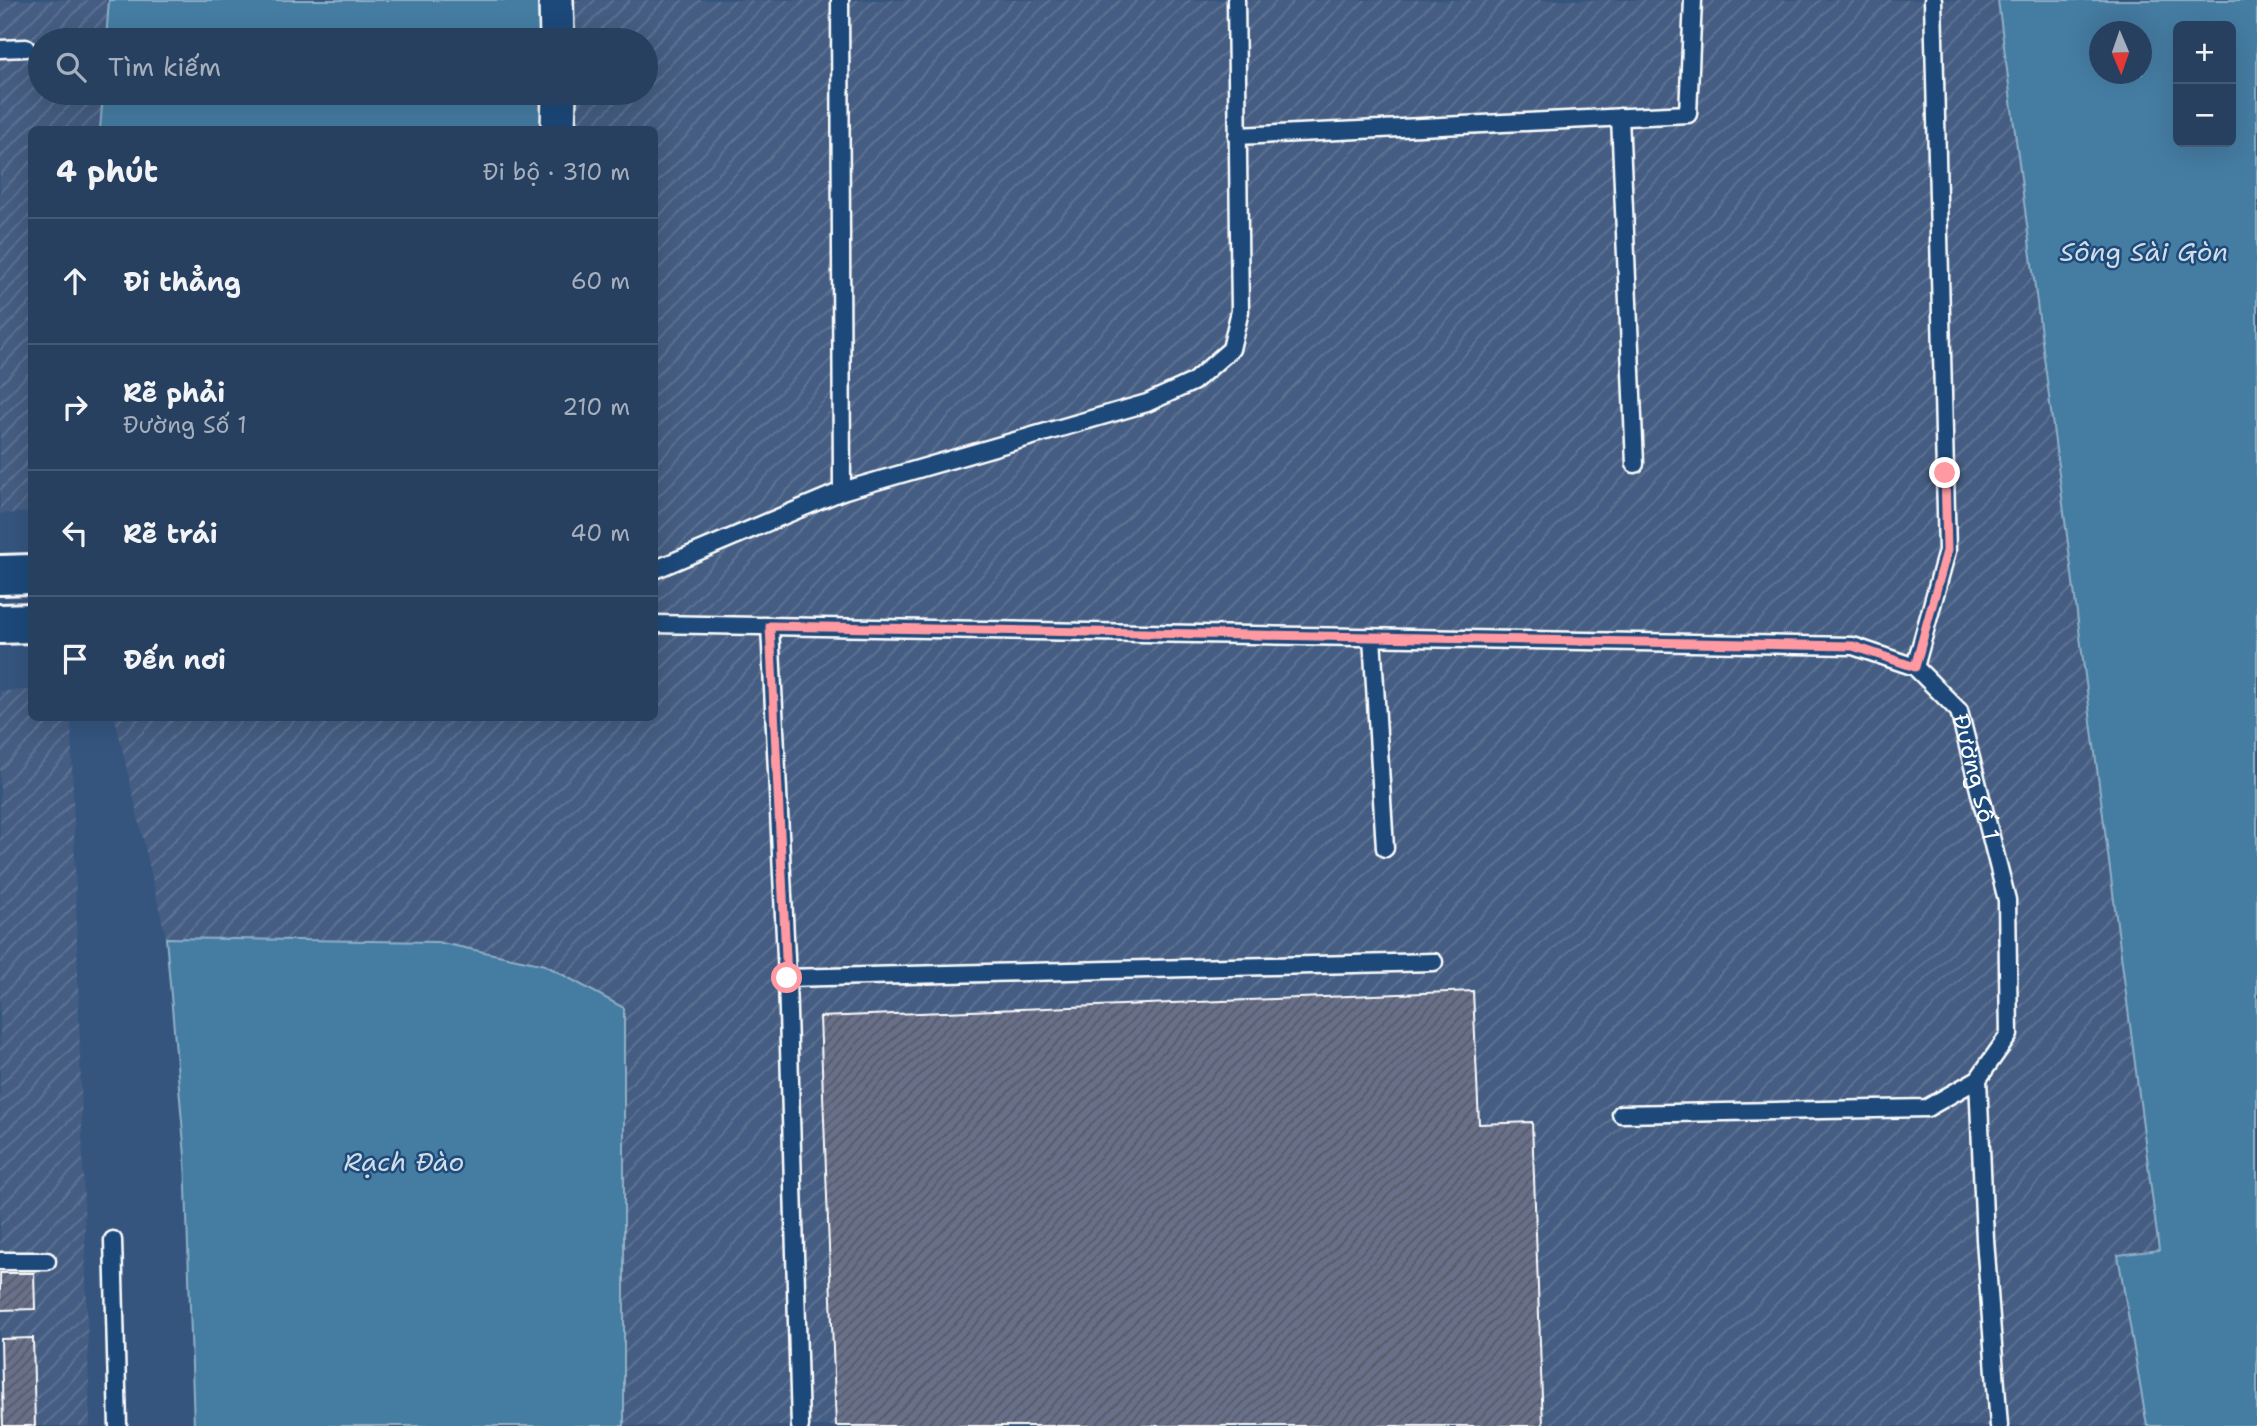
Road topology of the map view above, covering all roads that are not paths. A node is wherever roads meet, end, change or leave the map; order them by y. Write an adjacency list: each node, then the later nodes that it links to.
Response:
1 (556, 0): 6 (street)
2 (840, 0): 14 (lane)
3 (1236, 0): 12 (lane)
4 (1693, 0): 10 (lane)
5 (1933, 0): 23 (lane)
6 (557, 28)
7 (26, 48): 8 (lane)
8 (0, 49)
9 (559, 105): 11 (street)
10 (1620, 117): 12 (lane); 13 (lane)
11 (558, 126)
12 (1237, 136): 14 (lane)
13 (1635, 464)
14 (842, 491): 15 (lane)
15 (658, 568)
16 (28, 574): 17 (main road)
17 (0, 575)
18 (28, 623): 20 (main road)
19 (658, 624): 21 (lane, Đường Số 1)
20 (0, 625)
21 (770, 626): 22 (lane, Đường Số 1); 26 (lane)
22 (1371, 637): 23 (lane, Đường Số 1); 24 (lane)
23 (1915, 667): 27 (lane, Đường Số 1)
24 (1385, 848)
25 (1434, 962): 26 (lane)
26 (787, 978): 33 (lane)
27 (1978, 1079): 28 (lane, Đường Số 1); 34 (lane)
28 (1621, 1114)
29 (113, 1240): 32 (lane)
30 (0, 1261): 31 (lane)
31 (47, 1261)
32 (118, 1426)
33 (800, 1426)
34 (2000, 1426)

